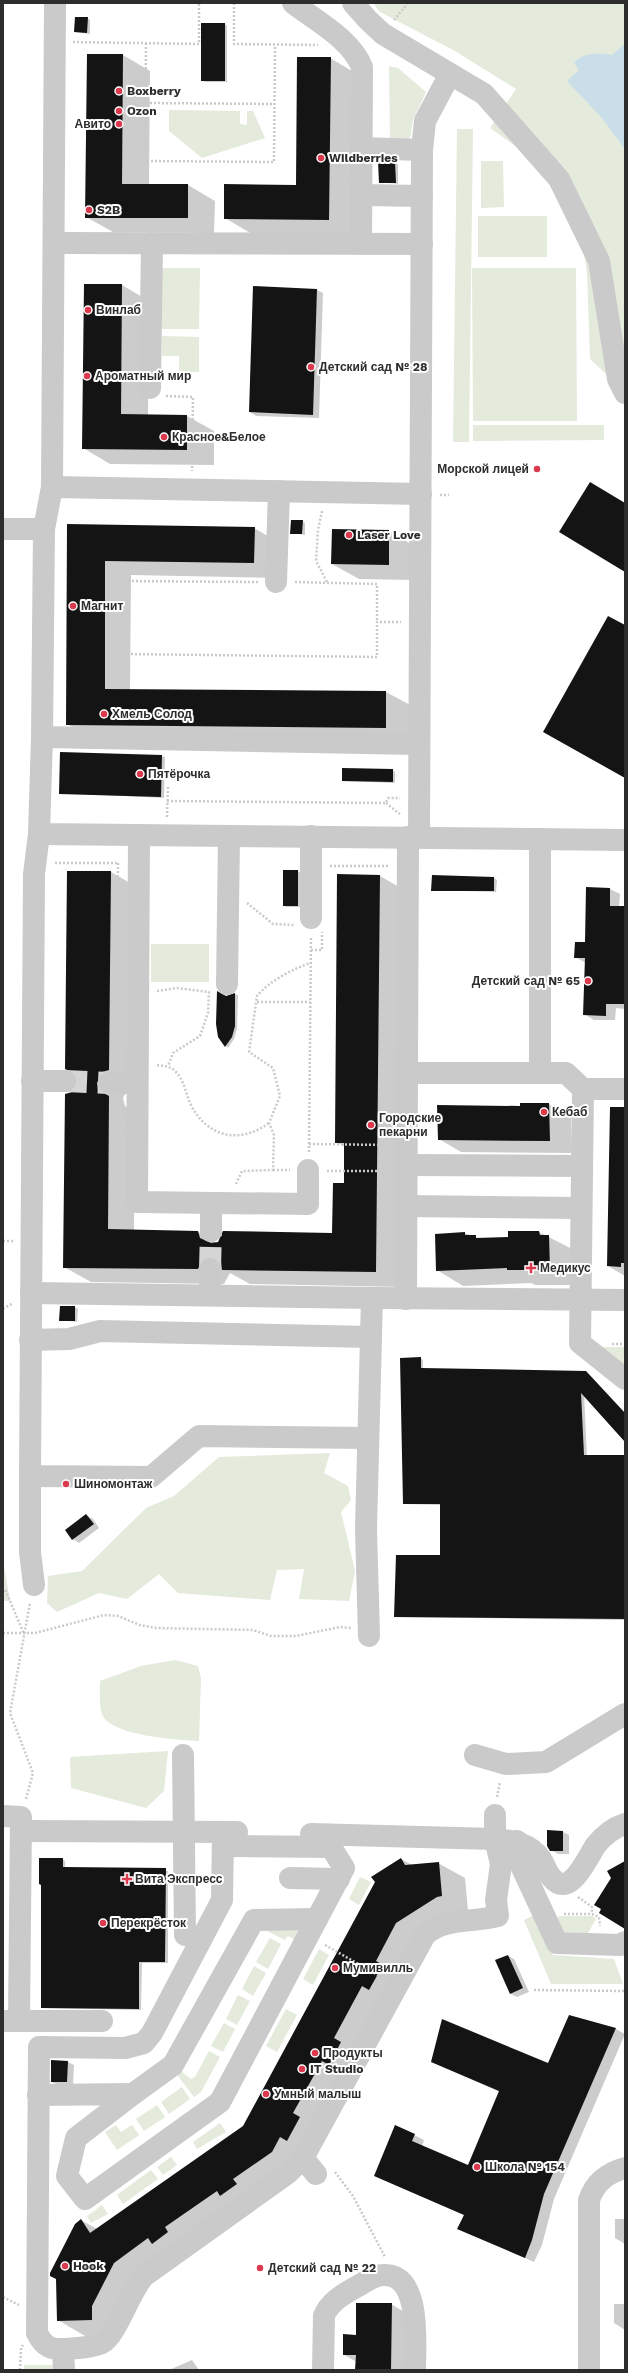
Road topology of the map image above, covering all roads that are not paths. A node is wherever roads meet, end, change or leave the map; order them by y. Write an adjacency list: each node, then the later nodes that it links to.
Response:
1 (55, 3): 9 (lane)
2 (293, 3): 5 (lane)
3 (354, 3): 4 (lane)
4 (450, 74): 6 (lane); 14 (lane)
5 (361, 148): 6 (lane); 7 (lane)
6 (422, 150): 8 (lane)
7 (361, 195): 8 (lane); 11 (lane)
8 (422, 196): 12 (lane)
9 (55, 243): 10 (lane); 15 (lane)
10 (152, 243): 11 (lane); 13 (lane)
11 (361, 243): 12 (lane)
12 (422, 244): 17 (lane)
13 (150, 388)
14 (625, 394)
15 (52, 488): 16 (lane); 19 (lane)
16 (279, 491): 17 (lane); 20 (lane)
17 (430, 494): 22 (lane)
18 (4, 529): 19 (lane)
19 (44, 530): 21 (lane)
20 (276, 582)
21 (42, 737): 22 (lane); 24 (lane)
22 (418, 744): 23 (lane)
23 (409, 831): 27 (lane); 28 (lane); 33 (lane)
24 (39, 834): 25 (lane); 35 (lane)
25 (139, 835): 26 (lane); 32 (lane)
26 (229, 836): 27 (lane); 31 (lane)
27 (311, 836): 30 (lane)
28 (540, 838): 29 (lane); 34 (lane)
29 (625, 840)
30 (311, 922)
31 (227, 984)
32 (137, 1073): 37 (lane); 43 (lane)
33 (407, 1073): 34 (lane); 40 (lane)
34 (540, 1073): 38 (lane)
35 (32, 1081): 36 (lane); 48 (lane)
36 (65, 1081)
37 (109, 1083)
38 (583, 1089): 39 (lane); 41 (lane)
39 (625, 1089)
40 (407, 1161): 41 (lane); 44 (lane)
41 (581, 1166): 45 (lane)
42 (308, 1170): 43 (lane)
43 (211, 1203): 46 (lane)
44 (407, 1206): 45 (lane); 51 (lane)
45 (581, 1208): 52 (lane)
46 (211, 1231)
47 (210, 1269): 49 (lane)
48 (31, 1293): 49 (lane); 55 (lane)
49 (210, 1295): 50 (lane)
50 (372, 1298): 51 (lane); 54 (lane)
51 (406, 1299): 52 (lane)
52 (580, 1299): 53 (lane); 56 (lane)
53 (625, 1300)
54 (371, 1337): 55 (lane); 57 (lane)
55 (30, 1340): 58 (lane)
56 (625, 1379)
57 (368, 1438): 58 (lane); 60 (lane)
58 (30, 1476): 59 (lane)
59 (34, 1585)
60 (369, 1636)
61 (625, 1714): 63 (lane)
62 (183, 1755): 67 (lane)
63 (475, 1755)
64 (495, 1815): 69 (lane)
65 (625, 1824): 70 (lane)
66 (14, 1830): 67 (lane); 76 (lane)
67 (183, 1833): 68 (lane); 74 (lane)
68 (224, 1839): 69 (lane); 72 (lane); 79 (lane)
69 (495, 1839): 70 (lane); 81 (lane)
70 (517, 1841): 75 (lane)
71 (290, 1878): 72 (lane)
72 (339, 1879): 73 (lane)
73 (313, 1928): 78 (lane); 78 (lane)
74 (185, 1935)
75 (625, 1942)
76 (11, 2021): 77 (lane)
77 (102, 2021)
78 (133, 2094): 79 (lane)
79 (38, 2095): 81 (lane)
80 (625, 2168): 84 (lane)
81 (63, 2360)
82 (323, 2370): 83 (lane)
83 (415, 2370)
84 (589, 2370)

